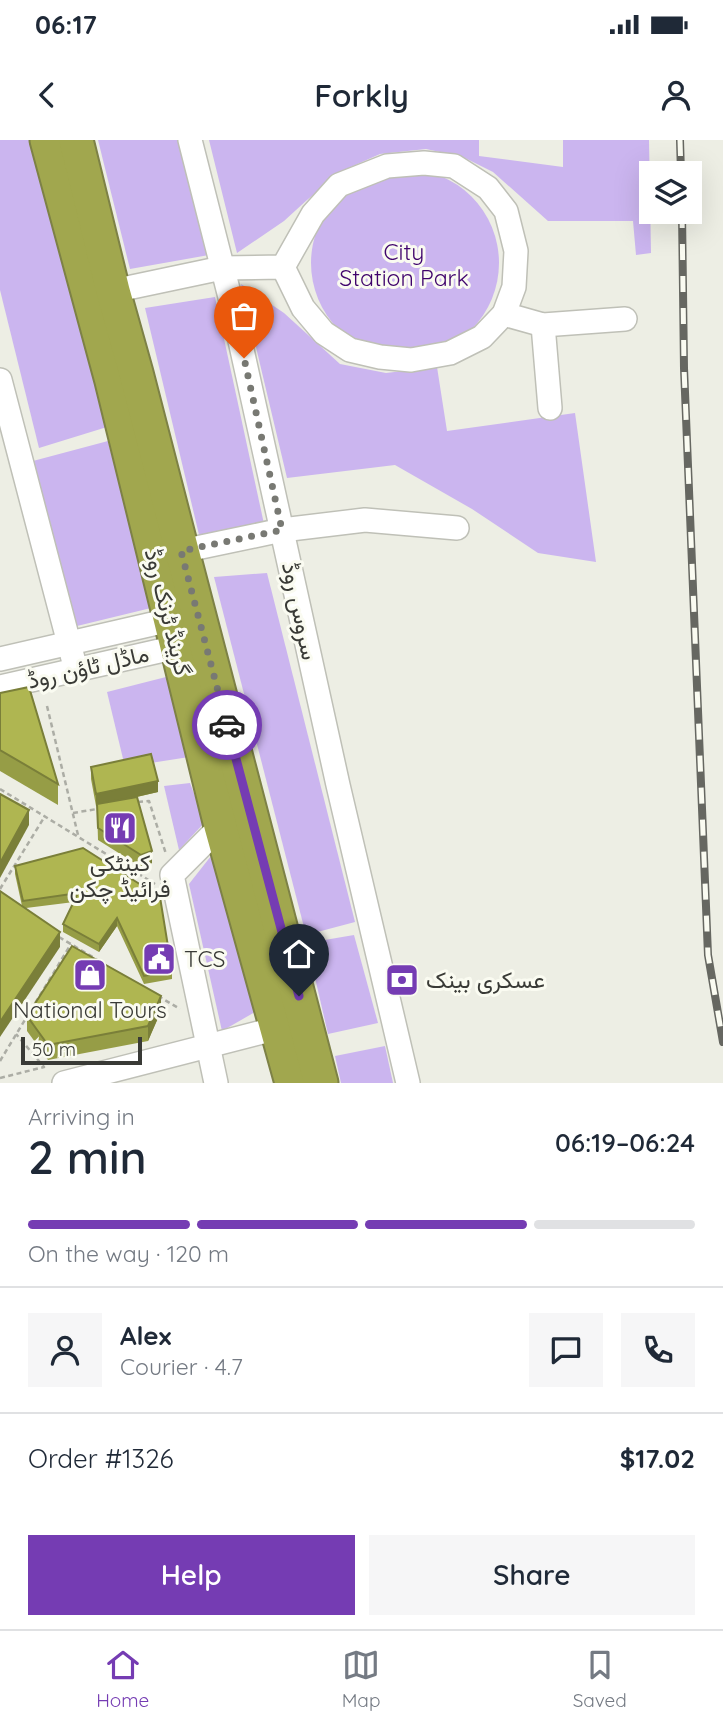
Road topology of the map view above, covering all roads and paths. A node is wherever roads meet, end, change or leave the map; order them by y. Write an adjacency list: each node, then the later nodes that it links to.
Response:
1 (47, 140): 15 (highway, گرینڈ ٹرنک روڈ)
2 (76, 140): 6 (highway, گرینڈ ٹرنک روڈ)
3 (190, 140): 5 (street, سروس روڈ)
4 (283, 267): 5 (street); 7 (street); 7 (street)
5 (222, 268): 6 (street); 13 (street, سروس روڈ)
6 (113, 290): 14 (highway, گرینڈ ٹرنک روڈ)
7 (505, 314): 9 (street)
8 (625, 319): 9 (street)
9 (543, 325): 11 (street)
10 (0, 380): 16 (street)
11 (550, 408)
12 (457, 528): 13 (street)
13 (282, 530): 14 (street); 46 (street, سروس روڈ)
14 (181, 551): 36 (highway, گرینڈ ٹرنک روڈ)
15 (174, 634): 16 (street, ماڈل ٹاؤن روڈ); 18 (street, ماڈل ٹاؤن روڈ); 26 (highway, گرینڈ ٹرنک روڈ)
16 (68, 643): 17 (street, ماڈل ٹاؤن روڈ); 18 (street)
17 (0, 659)
18 (76, 670): 19 (street, ماڈل ٹاؤن روڈ)
19 (0, 687)
20 (47, 706): 24 (path)
21 (0, 789): 25 (path)
22 (136, 803): 28 (path)
23 (98, 809): 24 (path)
24 (73, 813): 27 (path)
25 (44, 816): 27 (path); 29 (path)
26 (221, 826): 28 (street); 36 (highway, گرینڈ ٹرنک روڈ)
27 (79, 837): 30 (path)
28 (172, 875): 30 (street)
29 (0, 889)
30 (177, 898): 35 (street)
31 (59, 937): 32 (path)
32 (71, 944): 33 (path); 37 (path)
33 (104, 964)
34 (148, 990): 35 (path)
35 (204, 1023): 38 (street)
36 (292, 1025): 38 (street); 44 (highway, گرینڈ ٹرنک روڈ); 45 (highway, گرینڈ ٹرنک روڈ)
37 (16, 1034): 39 (path); 41 (path)
38 (209, 1047): 40 (street); 43 (street)
39 (0, 1061)
40 (143, 1074): 42 (street)
41 (0, 1078)
42 (64, 1083)
43 (216, 1083)
44 (292, 1083)
45 (321, 1083)
46 (408, 1083)

